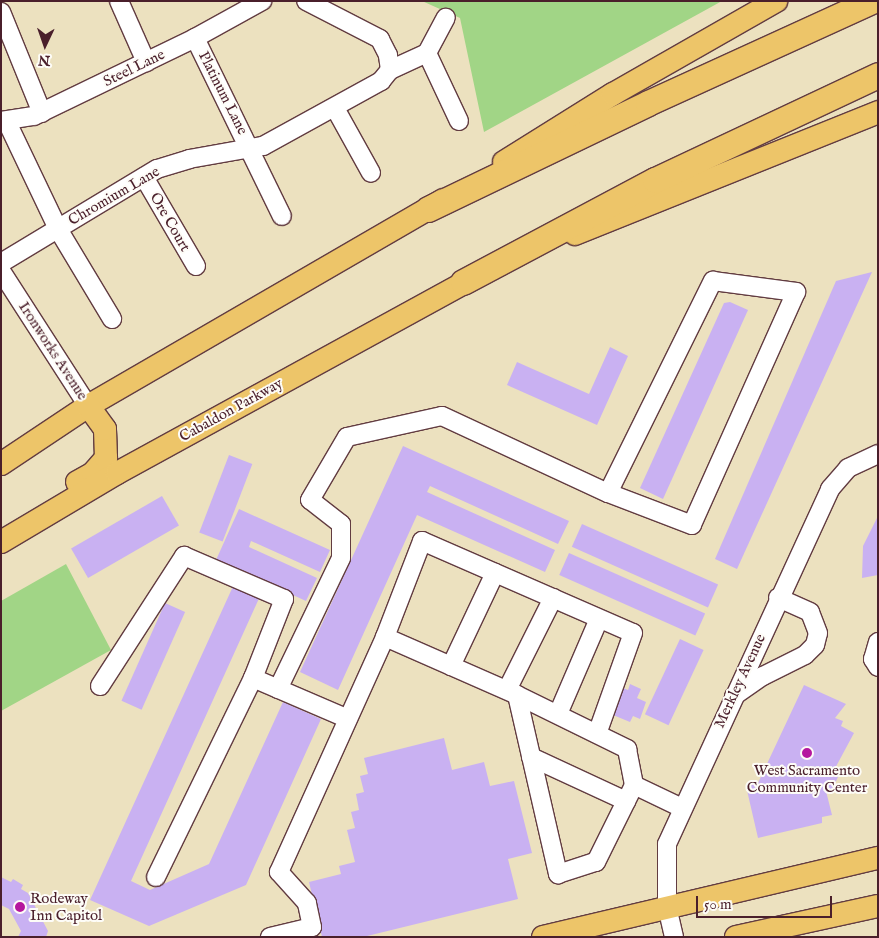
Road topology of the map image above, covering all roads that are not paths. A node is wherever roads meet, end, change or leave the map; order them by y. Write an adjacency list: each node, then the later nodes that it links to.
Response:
1 (119, 1): 11 (street)
2 (262, 1): 6 (street, Steel Lane)
3 (306, 1): 12 (street)
4 (776, 1): 22 (main road)
5 (872, 1): 22 (highway)
6 (239, 6): 9 (street, Steel Lane)
7 (1, 12): 16 (street)
8 (446, 18): 10 (street)
9 (195, 38): 11 (street, Steel Lane); 19 (street, Platinum Lane)
10 (427, 52): 12 (street, Chromium Lane); 18 (street)
11 (146, 62): 16 (street, Steel Lane)
12 (390, 70): 14 (street, Chromium Lane)
13 (878, 75): 28 (highway)
14 (335, 108): 19 (street, Chromium Lane); 20 (street)
15 (878, 112): 28 (main road, Cabaldon Parkway)
16 (42, 113): 17 (street, Steel Lane)
17 (4, 121): 24 (street)
18 (459, 121)
19 (251, 148): 21 (street, Chromium Lane); 23 (street, Platinum Lane)
20 (371, 173)
21 (144, 177): 24 (street, Chromium Lane); 26 (street, Ore Court)
22 (428, 209): 30 (main road)
23 (282, 216)
24 (58, 229): 25 (street, Chromium Lane); 29 (street)
25 (1, 263)
26 (196, 266)
27 (1, 271): 30 (street, Ironworks Avenue)
28 (463, 282): 35 (main road, Cabaldon Parkway)
29 (112, 319)
30 (88, 406): 32 (main road); 34 (main road)
31 (878, 454): 38 (street, Merkley Avenue)
32 (1, 464)
33 (608, 493): 33 (street); 46 (street)
34 (1, 532)
35 (1, 542)
36 (495, 573): 37 (street); 40 (street); 42 (street)
37 (553, 598): 39 (street); 47 (street)
38 (778, 598): 48 (street, Merkley Avenue); 48 (street)
39 (599, 619): 49 (street); 51 (street)
40 (385, 637): 42 (street); 50 (street)
41 (878, 642): 43 (street)
42 (451, 666): 47 (street)
43 (878, 667)
44 (254, 678): 45 (street); 46 (street); 57 (street)
45 (100, 686)
46 (278, 689): 50 (street)
47 (512, 692): 49 (street); 52 (street)
48 (734, 696): 55 (street, Merkley Avenue)
49 (558, 714): 51 (street)
50 (348, 719): 60 (street)
51 (597, 734): 53 (street)
52 (531, 757): 54 (street); 54 (street)
53 (634, 784): 54 (street); 55 (street)
54 (626, 801)
55 (682, 808): 58 (street, Merkley Avenue)
56 (878, 858): 58 (main road)
57 (156, 877)
58 (666, 906): 61 (main road); 62 (street, Merkley Avenue)
59 (878, 906): 63 (main road)
60 (270, 937)
61 (543, 937)
62 (674, 937)
63 (738, 937)

